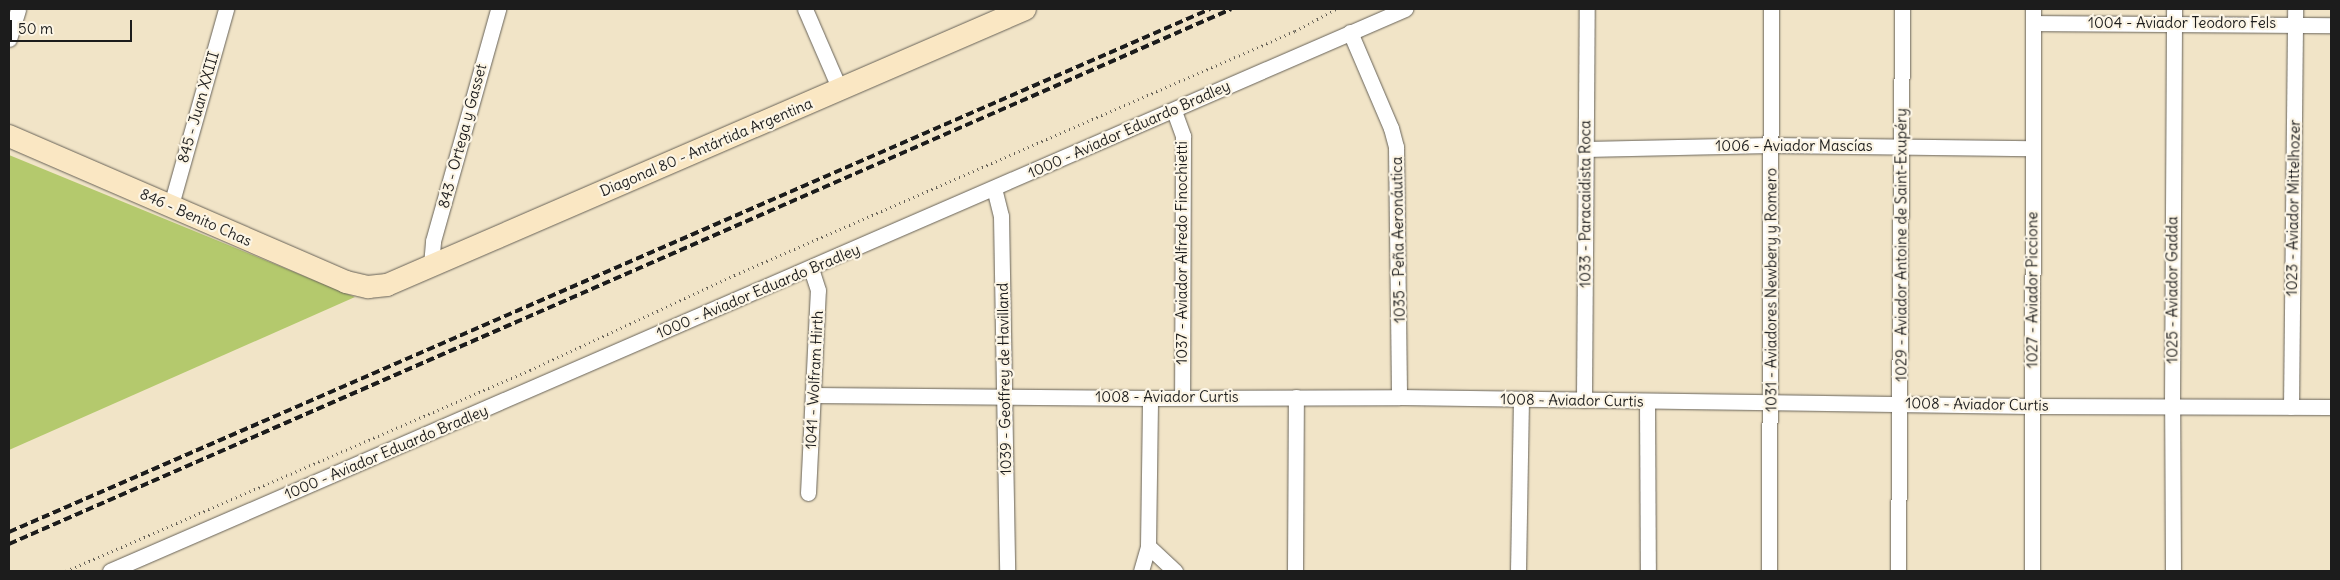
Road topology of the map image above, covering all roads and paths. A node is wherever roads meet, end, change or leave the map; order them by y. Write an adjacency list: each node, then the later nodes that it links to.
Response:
1 (18, 9): 16 (street)
2 (226, 9): 25 (street, 845 - Juan XXIII)
3 (498, 9): 26 (street, 843 - Ortega y Gasset)
4 (805, 9): 17 (street)
5 (1024, 9): 17 (main road, Diagonal 80 - Antártida Argentina)
6 (1336, 9): 47 (path)
7 (1405, 9): 15 (street, 1000 - Aviador Eduardo Bradley)
8 (1587, 9): 23 (street, 1033 - Paracaidista Roca)
9 (1771, 9): 20 (street, 1031 - Aviadores Newbery y Romero)
10 (1902, 9): 21 (street, 1029 - Aviador Antoine de Saint-Exupéry)
11 (2033, 16): 12 (street, 1004 - Aviador Teodoro Fels); 22 (street, 1027 - Aviador Piccione)
12 (2174, 16): 13 (street, 1004 - Aviador Teodoro Fels); 40 (street, 1025 - Aviador Gadda)
13 (2295, 16): 14 (street, 1004 - Aviador Teodoro Fels); 42 (street, 1023 - Aviador Mittelhozer)
14 (2331, 25)
15 (1350, 32): 18 (street, 1000 - Aviador Eduardo Bradley); 33 (street, 1035 - Peña Aeronáutica)
16 (9, 40)
17 (840, 90): 26 (main road, Diagonal 80 - Antártida Argentina)
18 (1174, 111): 24 (street, 1000 - Aviador Eduardo Bradley); 31 (street, 1037 - Aviador Alfredo Finochietti)
19 (9, 136): 25 (main road, 846 - Benito Chas)
20 (1771, 145): 21 (street, 1006 - Aviador Mascías); 23 (street, 1006 - Aviador Mascías); 38 (street, 1031 - Aviadores Newbery y Romero)
21 (1902, 147): 22 (street, 1006 - Aviador Mascías); 39 (street, 1029 - Aviador Antoine de Saint-Exupéry)
22 (2033, 148): 41 (street, 1027 - Aviador Piccione)
23 (1585, 149): 36 (street, 1033 - Paracaidista Roca)
24 (994, 188): 27 (street, 1000 - Aviador Eduardo Bradley); 30 (street, 1039 - Geoffrey de Havilland)
25 (171, 205): 28 (main road, 846 - Benito Chas)
26 (431, 265): 28 (main road, Diagonal 80 - Antártida Argentina)
27 (811, 269): 29 (street, 1041 - Wolfram Hirth); 48 (street, 1000 - Aviador Eduardo Bradley)
28 (387, 285)
29 (812, 395): 30 (street, 1008 - Aviador Curtis); 44 (street, 1041 - Wolfram Hirth)
30 (1004, 396): 34 (street, 1008 - Aviador Curtis); 46 (street, 1039 - Geoffrey de Havilland)
31 (1182, 397): 32 (street, 1008 - Aviador Curtis); 34 (street, 1008 - Aviador Curtis)
32 (1296, 397): 33 (street, 1008 - Aviador Curtis); 51 (street)
33 (1399, 397): 35 (street, 1008 - Aviador Curtis)
34 (1150, 398): 45 (street)
35 (1522, 399): 36 (street, 1008 - Aviador Curtis); 52 (street)
36 (1584, 400): 37 (street, 1008 - Aviador Curtis)
37 (1647, 401): 38 (street, 1008 - Aviador Curtis); 53 (street)
38 (1770, 402): 39 (street, 1008 - Aviador Curtis); 54 (street, 1031 - Aviadores Newbery y Romero)
39 (1900, 403): 41 (street, 1008 - Aviador Curtis); 55 (street, 1029 - Aviador Antoine de Saint-Exupéry)
40 (2172, 405): 41 (street, 1008 - Aviador Curtis); 42 (street, 1008 - Aviador Curtis); 57 (street, 1025 - Aviador Gadda)
41 (2031, 406): 56 (street, 1027 - Aviador Piccione)
42 (2291, 407): 43 (street, 1008 - Aviador Curtis)
43 (2331, 407)
44 (808, 493)
45 (1148, 546): 49 (street); 50 (street)
46 (1007, 570)
47 (66, 571)
48 (110, 571)
49 (1141, 571)
50 (1175, 571)
51 (1295, 571)
52 (1518, 571)
53 (1648, 571)
54 (1770, 571)
55 (1898, 571)
56 (2032, 571)
57 (2173, 571)

